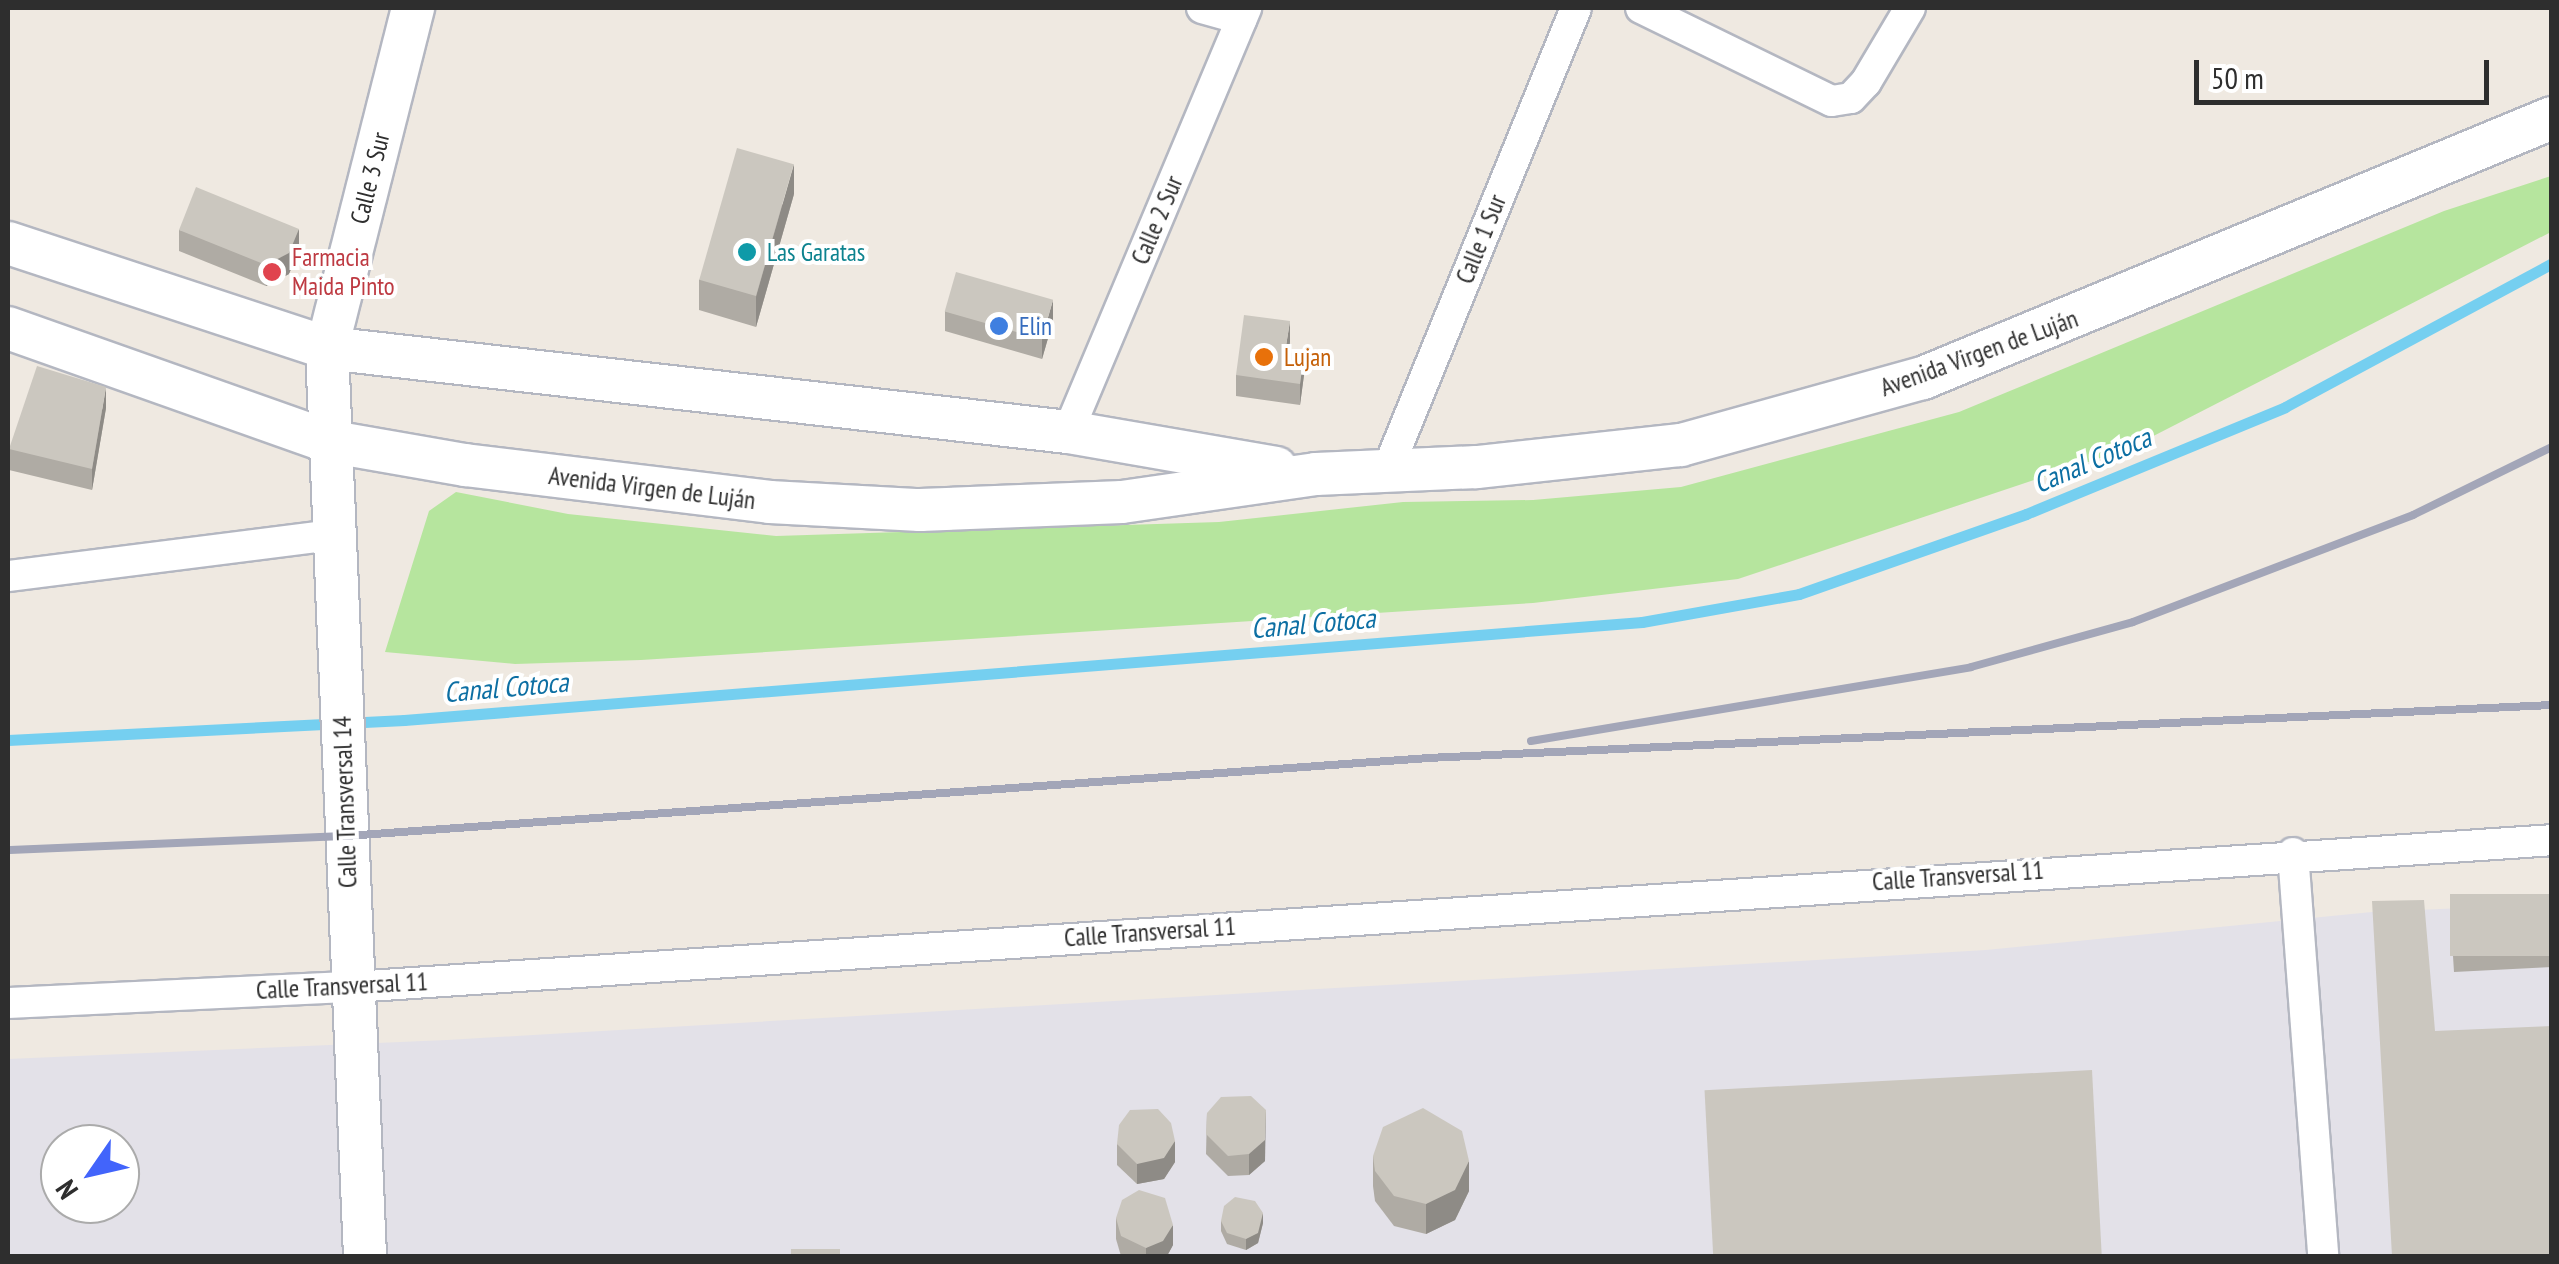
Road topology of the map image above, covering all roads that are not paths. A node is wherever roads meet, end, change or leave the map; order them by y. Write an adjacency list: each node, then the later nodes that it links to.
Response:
1 (414, 8): 10 (main road, Calle 3 Sur)
2 (1202, 8): 6 (street)
3 (1576, 8): 13 (street, Calle 1 Sur)
4 (1641, 8): 5 (street)
5 (1910, 8)
6 (1243, 13): 11 (street, Calle 2 Sur)
7 (2552, 118): 13 (main road, Avenida Virgen de Luján)
8 (8, 243): 10 (main road, Avenida Virgen de Luján)
9 (8, 328): 12 (main road, Avenida Virgen de Luján)
10 (327, 348): 11 (main road, Avenida Virgen de Luján); 12 (main road, Calle Transversal 14)
11 (1068, 432): 14 (main road, Avenida Virgen de Luján)
12 (327, 441): 14 (main road, Avenida Virgen de Luján); 15 (main road, Calle Transversal 14)
13 (1387, 471): 14 (main road, Avenida Virgen de Luján)
14 (1316, 474)
15 (332, 535): 16 (street); 19 (main road, Calle Transversal 14)
16 (8, 576)
17 (2552, 840): 18 (street, Calle Transversal 11)
18 (2293, 852): 19 (street, Calle Transversal 11); 22 (street)
19 (352, 987): 20 (street, Calle Transversal 11); 21 (main road, Calle Transversal 14)
20 (8, 1004)
21 (365, 1256)
22 (2323, 1256)

